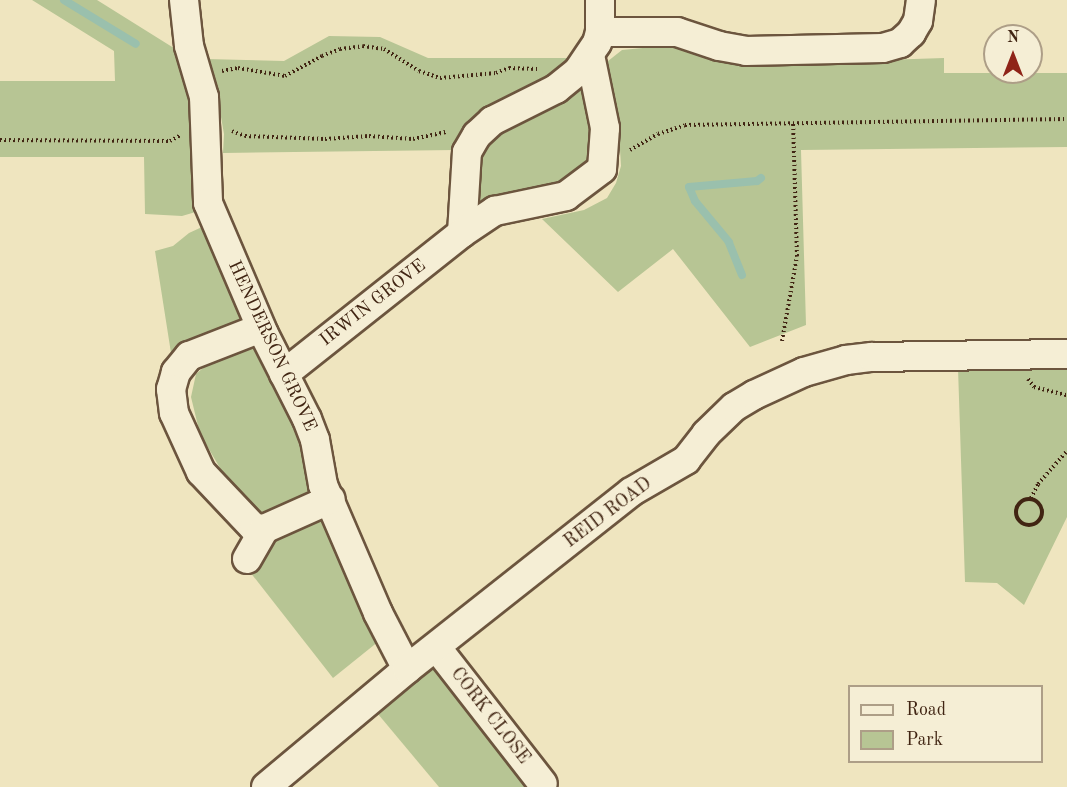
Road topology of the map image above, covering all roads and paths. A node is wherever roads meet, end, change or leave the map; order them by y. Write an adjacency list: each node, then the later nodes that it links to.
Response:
1 (184, 0): 5 (street, HENDERSON GROVE)
2 (600, 0): 4 (street)
3 (921, 0): 4 (street)
4 (595, 44): 6 (street); 12 (street)
5 (199, 78): 6 (path); 10 (street, HENDERSON GROVE)
6 (563, 83): 9 (street)
7 (1067, 119): 8 (path)
8 (793, 122): 12 (path); 15 (path)
9 (485, 128): 10 (path); 13 (street)
10 (207, 130): 11 (path); 14 (street, HENDERSON GROVE)
11 (0, 140)
12 (603, 159): 13 (street, IRWIN GROVE)
13 (462, 233): 17 (street, IRWIN GROVE)
14 (261, 328): 17 (street, HENDERSON GROVE); 21 (street)
15 (782, 341)
16 (1067, 354): 23 (street, REID ROAD)
17 (284, 374): 20 (street, HENDERSON GROVE)
18 (1067, 451): 19 (path)
19 (1031, 498): 19 (path)
20 (331, 499): 21 (street); 24 (street, HENDERSON GROVE)
21 (264, 529): 22 (street)
22 (247, 559)
23 (436, 648): 24 (street, REID ROAD); 25 (street, CORK CLOSE)
24 (407, 669): 26 (street, REID ROAD)
25 (543, 784)
26 (266, 787)

